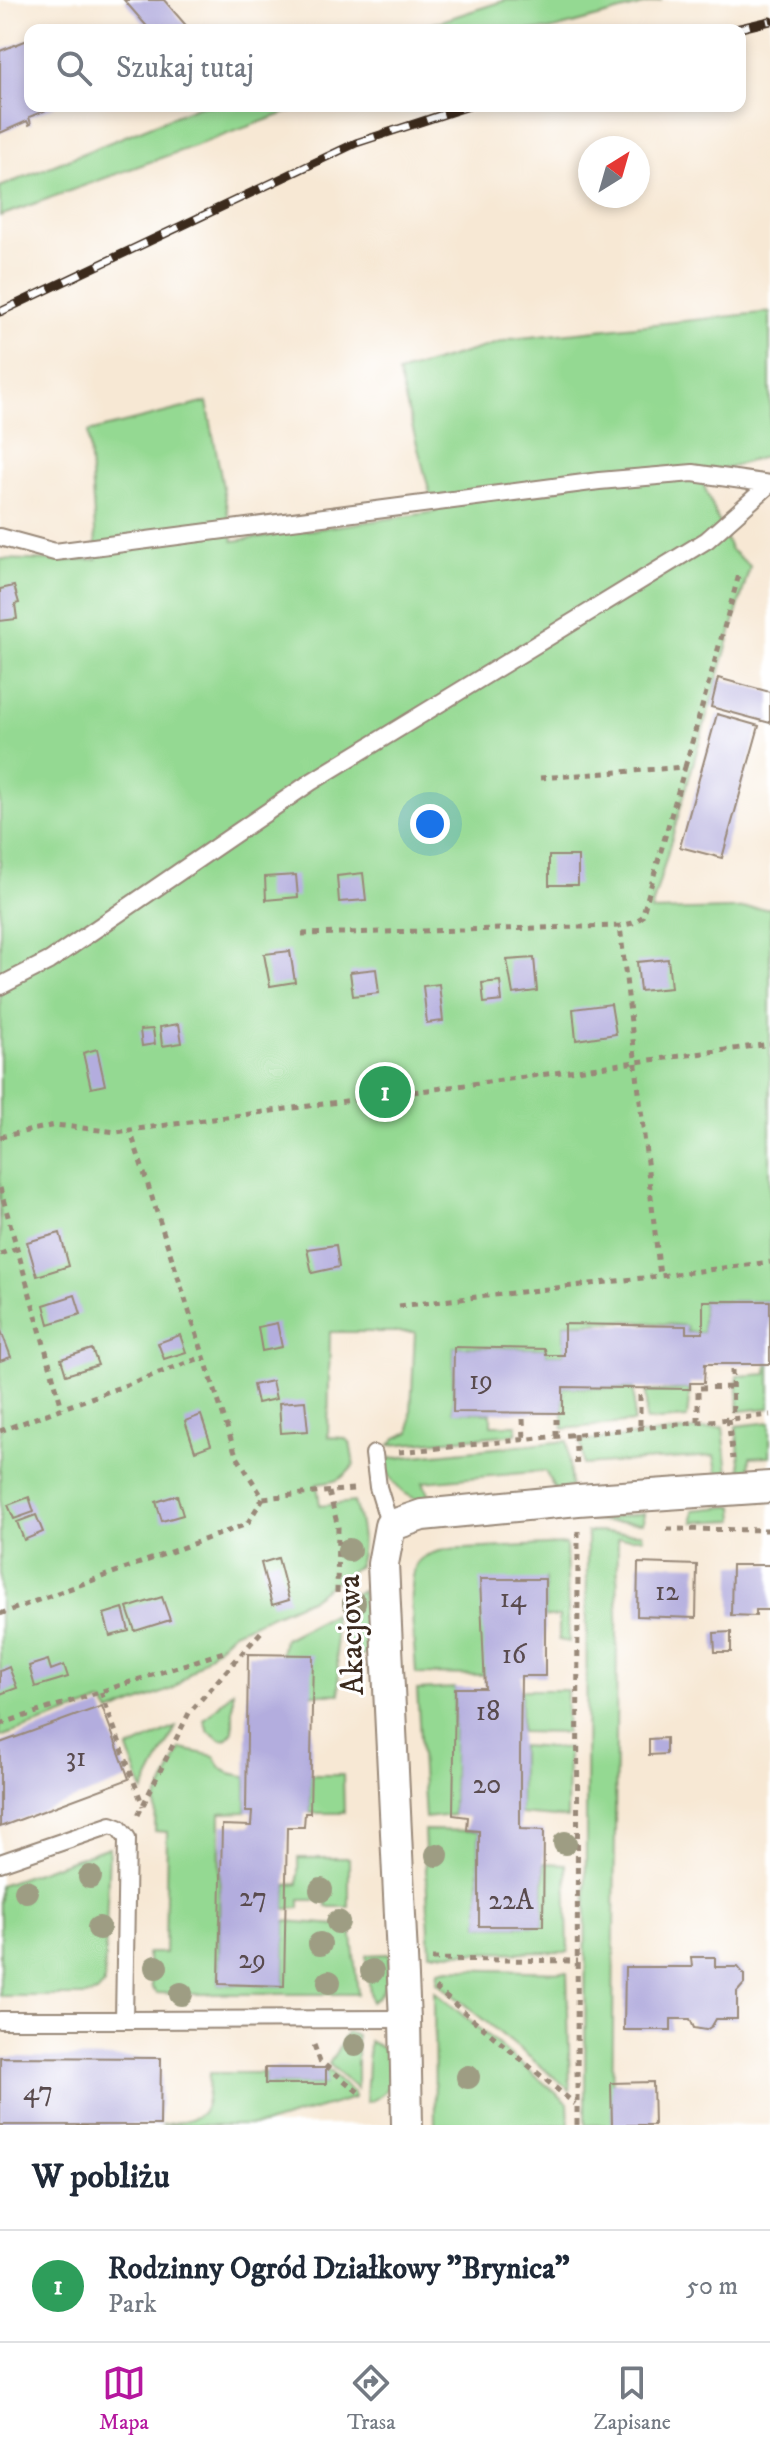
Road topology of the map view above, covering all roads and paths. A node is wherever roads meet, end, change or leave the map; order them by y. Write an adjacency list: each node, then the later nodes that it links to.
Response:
1 (770, 484): 2 (lane); 8 (lane)
2 (0, 537)
3 (740, 571): 4 (path)
4 (685, 767): 5 (path); 6 (path)
5 (540, 778)
6 (620, 926): 7 (path); 10 (path)
7 (302, 934)
8 (0, 986)
9 (770, 1044): 10 (path)
10 (634, 1062): 11 (path); 17 (path)
11 (130, 1130): 12 (path); 19 (path)
12 (0, 1137)
13 (0, 1188): 14 (path)
14 (17, 1248): 15 (path); 23 (path)
15 (0, 1254)
16 (770, 1262): 17 (path)
17 (660, 1276): 18 (path)
18 (399, 1306)
19 (203, 1357): 23 (path); 38 (path)
20 (732, 1370): 21 (path)
21 (732, 1387): 27 (path); 28 (path)
22 (640, 1395): 29 (path)
23 (62, 1408): 30 (path)
24 (770, 1415): 27 (path)
25 (523, 1419): 33 (path)
26 (556, 1419): 32 (path)
27 (733, 1419): 28 (path)
28 (698, 1422): 29 (path)
29 (640, 1428): 31 (path)
30 (0, 1431)
31 (575, 1434): 32 (path); 39 (path)
32 (556, 1436): 33 (path)
33 (524, 1439): 34 (path)
34 (374, 1454): 35 (lane)
35 (378, 1487): 37 (path); 40 (lane)
36 (770, 1487): 39 (street)
37 (329, 1492): 38 (path); 41 (path)
38 (263, 1498): 42 (path)
39 (578, 1500): 40 (street); 51 (path)
40 (390, 1526): 53 (street, Akacjowa)
41 (337, 1594)
42 (0, 1614)
43 (261, 1632): 47 (path)
44 (227, 1651): 45 (path)
45 (101, 1692): 46 (path); 47 (path)
46 (0, 1724)
47 (143, 1806): 48 (path)
48 (127, 1838): 49 (lane); 55 (lane)
49 (0, 1863)
50 (427, 1959): 51 (path)
51 (578, 1961): 58 (path)
52 (429, 1984): 58 (path)
53 (405, 2019): 56 (lane); 59 (street, Akacjowa)
54 (0, 2020): 55 (lane)
55 (124, 2020): 56 (lane)
56 (302, 2020): 57 (path)
57 (362, 2095)
58 (576, 2104): 60 (path)
59 (407, 2125)
60 (577, 2125)

